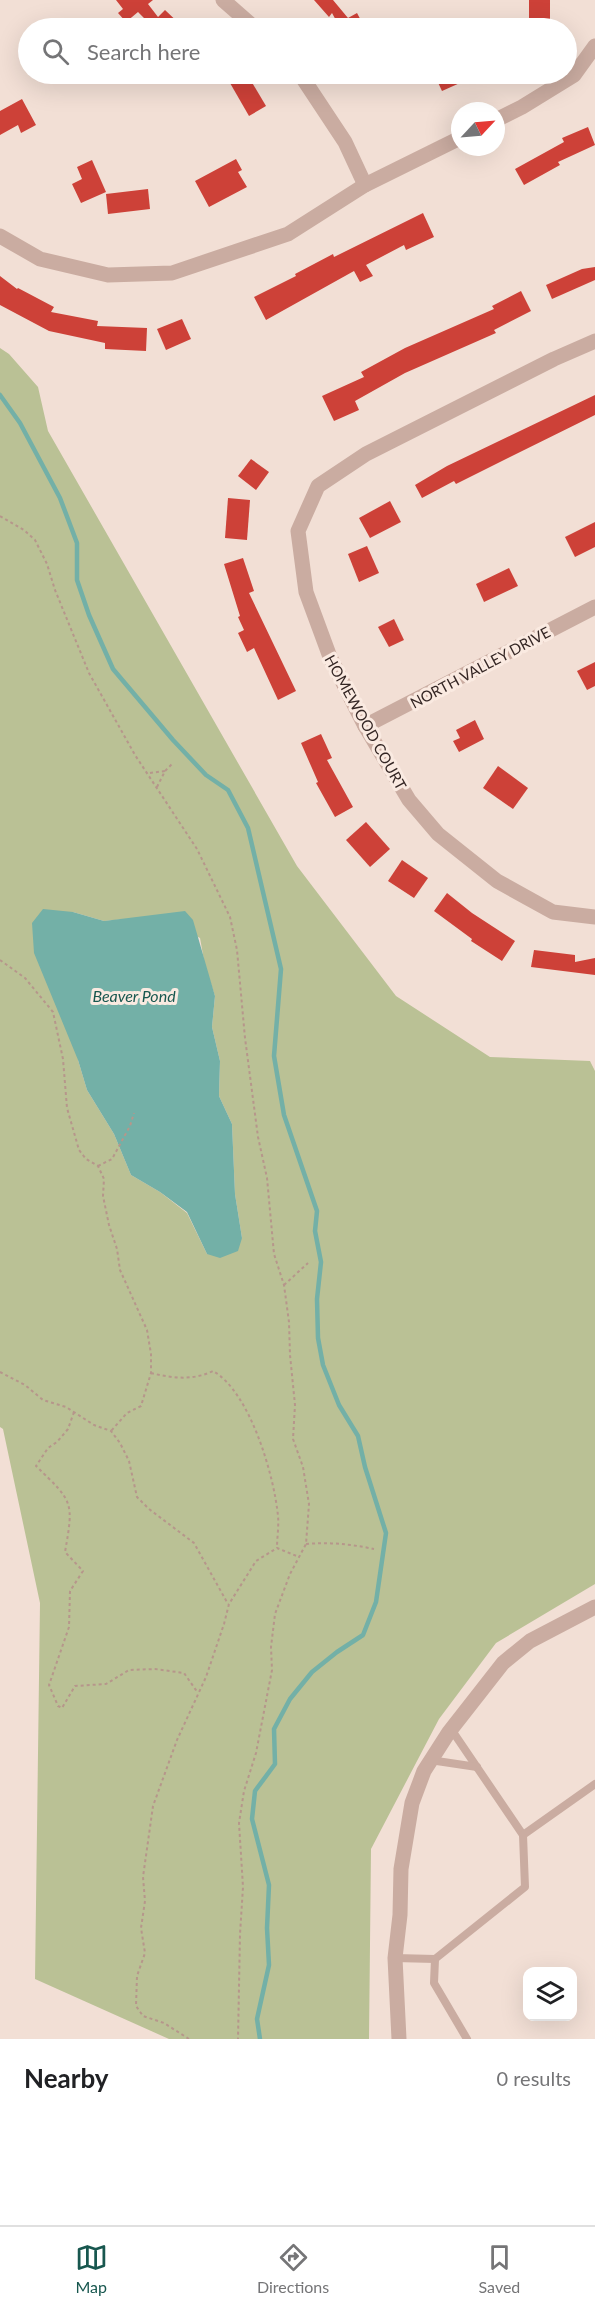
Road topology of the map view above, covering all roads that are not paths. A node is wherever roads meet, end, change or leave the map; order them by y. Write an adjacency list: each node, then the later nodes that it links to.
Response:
1 (223, 0): 2 (street)
2 (244, 18)
3 (595, 46): 4 (street)
4 (577, 71)
5 (307, 84): 9 (street)
6 (559, 84): 7 (street)
7 (505, 115)
8 (451, 142): 9 (street)
9 (365, 185): 10 (street)
10 (0, 236)
11 (595, 341): 13 (street, HOMEWOOD COURT)
12 (595, 607): 13 (street, NORTH VALLEY DRIVE)
13 (365, 726): 14 (street, HOMEWOOD COURT)
14 (595, 917)
15 (595, 1608): 16 (street)
16 (451, 1729): 17 (street); 18 (lane)
17 (430, 1761): 18 (lane); 21 (street)
18 (477, 1767): 20 (lane)
19 (595, 1784): 20 (lane)
20 (523, 1835): 22 (lane)
21 (395, 1958): 22 (lane); 23 (street)
22 (435, 1959): 24 (lane)
23 (399, 2039)
24 (467, 2039)

